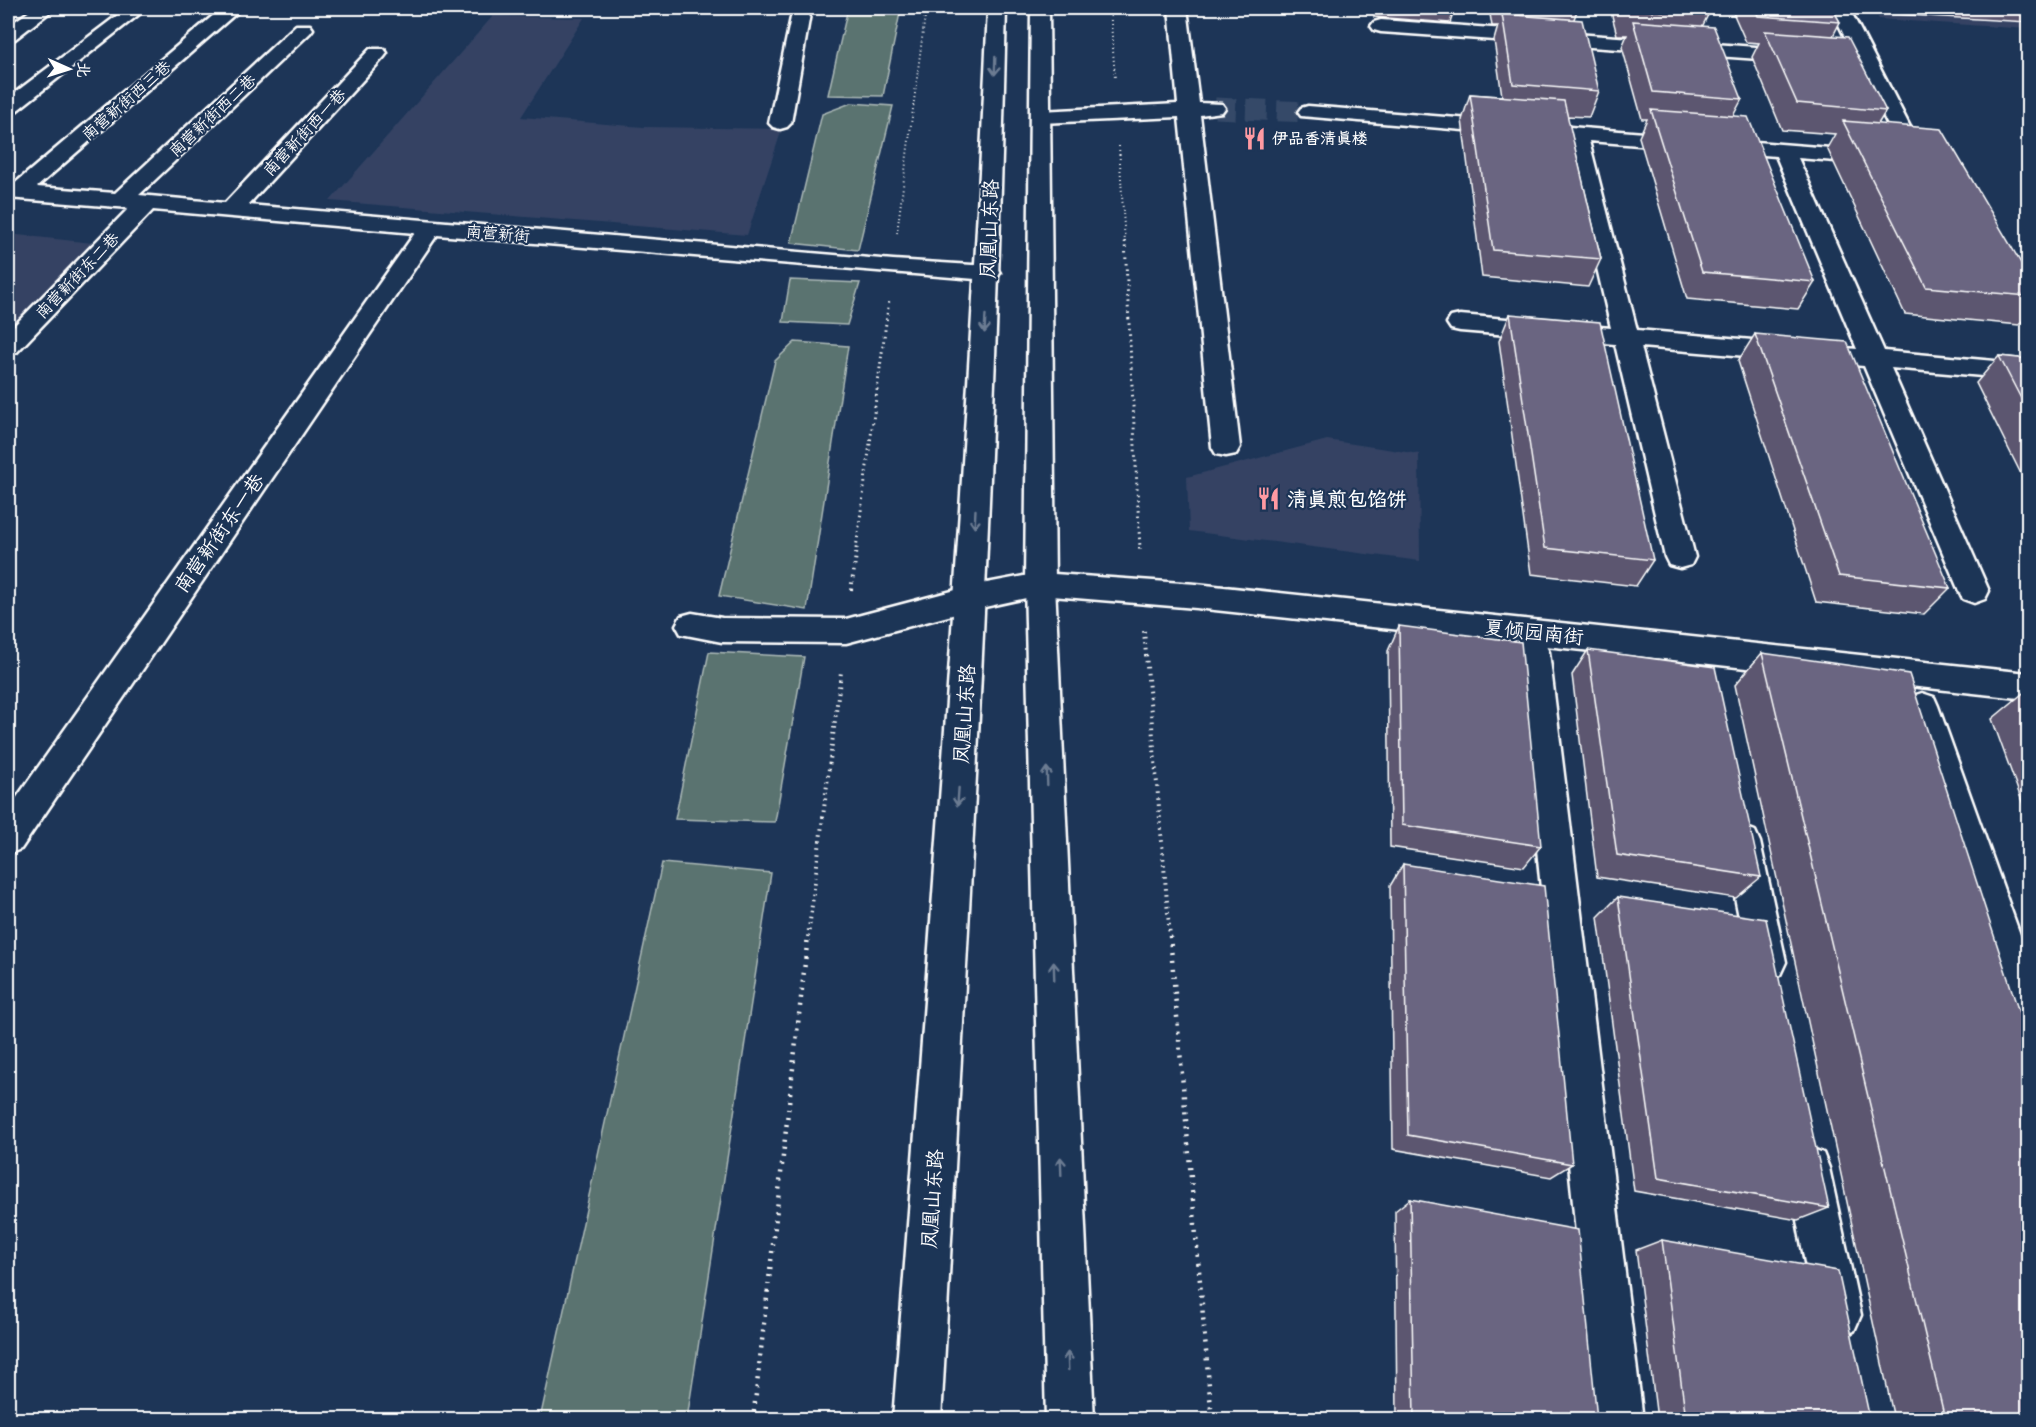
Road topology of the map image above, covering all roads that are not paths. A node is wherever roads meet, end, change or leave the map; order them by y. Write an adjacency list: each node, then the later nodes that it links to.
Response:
1 (46, 8): 11 (street)
2 (138, 8): 14 (street)
3 (233, 8): 22 (street, 南营新街西三巷)
4 (802, 8): 19 (street)
5 (998, 8): 27 (street, 凤凰山东路, one-way to 27)
6 (1040, 8): 18 (street)
7 (1178, 8): 15 (street)
8 (1840, 8): 13 (street)
9 (1381, 26): 13 (street)
10 (303, 29): 23 (street, 南营新街西二巷)
11 (8, 35)
12 (377, 53): 25 (street, 南营新街西一巷)
13 (1867, 61): 21 (street)
14 (8, 108)
15 (1188, 108): 16 (street); 18 (street); 33 (street)
16 (1215, 108)
17 (1308, 112): 20 (street)
18 (1040, 117): 35 (street)
19 (780, 123)
20 (1576, 133): 21 (street); 29 (street)
21 (1784, 150): 31 (street)
22 (13, 191): 23 (street, 南营新街)
23 (121, 200): 24 (street, 南营新街)
24 (147, 203): 25 (street, 南营新街); 30 (street, 南营新街东二巷)
25 (231, 210): 26 (street, 南营新街)
26 (431, 227): 27 (street, 南营新街); 43 (street, 南营新街东一巷)
27 (988, 273): 37 (street, 凤凰山东路, one-way to 37)
28 (1460, 323): 29 (street)
29 (1626, 336): 31 (street); 34 (street)
30 (8, 346)
31 (1874, 358): 32 (street); 36 (street)
32 (2028, 372)
33 (1226, 447)
34 (1680, 557)
35 (1040, 584): 37 (street, 夏倾园南街); 40 (street, 夏倾园南街); 49 (street, one-way to 35)
36 (1974, 591)
37 (971, 598): 38 (street, 夏倾园南街); 48 (street, 凤凰山东路, one-way to 48)
38 (692, 625)
39 (1533, 652): 50 (street)
40 (2028, 686)
41 (1922, 706): 45 (street)
42 (1736, 810): 44 (street)
43 (8, 838)
44 (1774, 997)
45 (2028, 1010)
46 (1802, 1138): 47 (street)
47 (1845, 1349)
48 (917, 1419)
49 (1070, 1419)
50 (1619, 1419)

